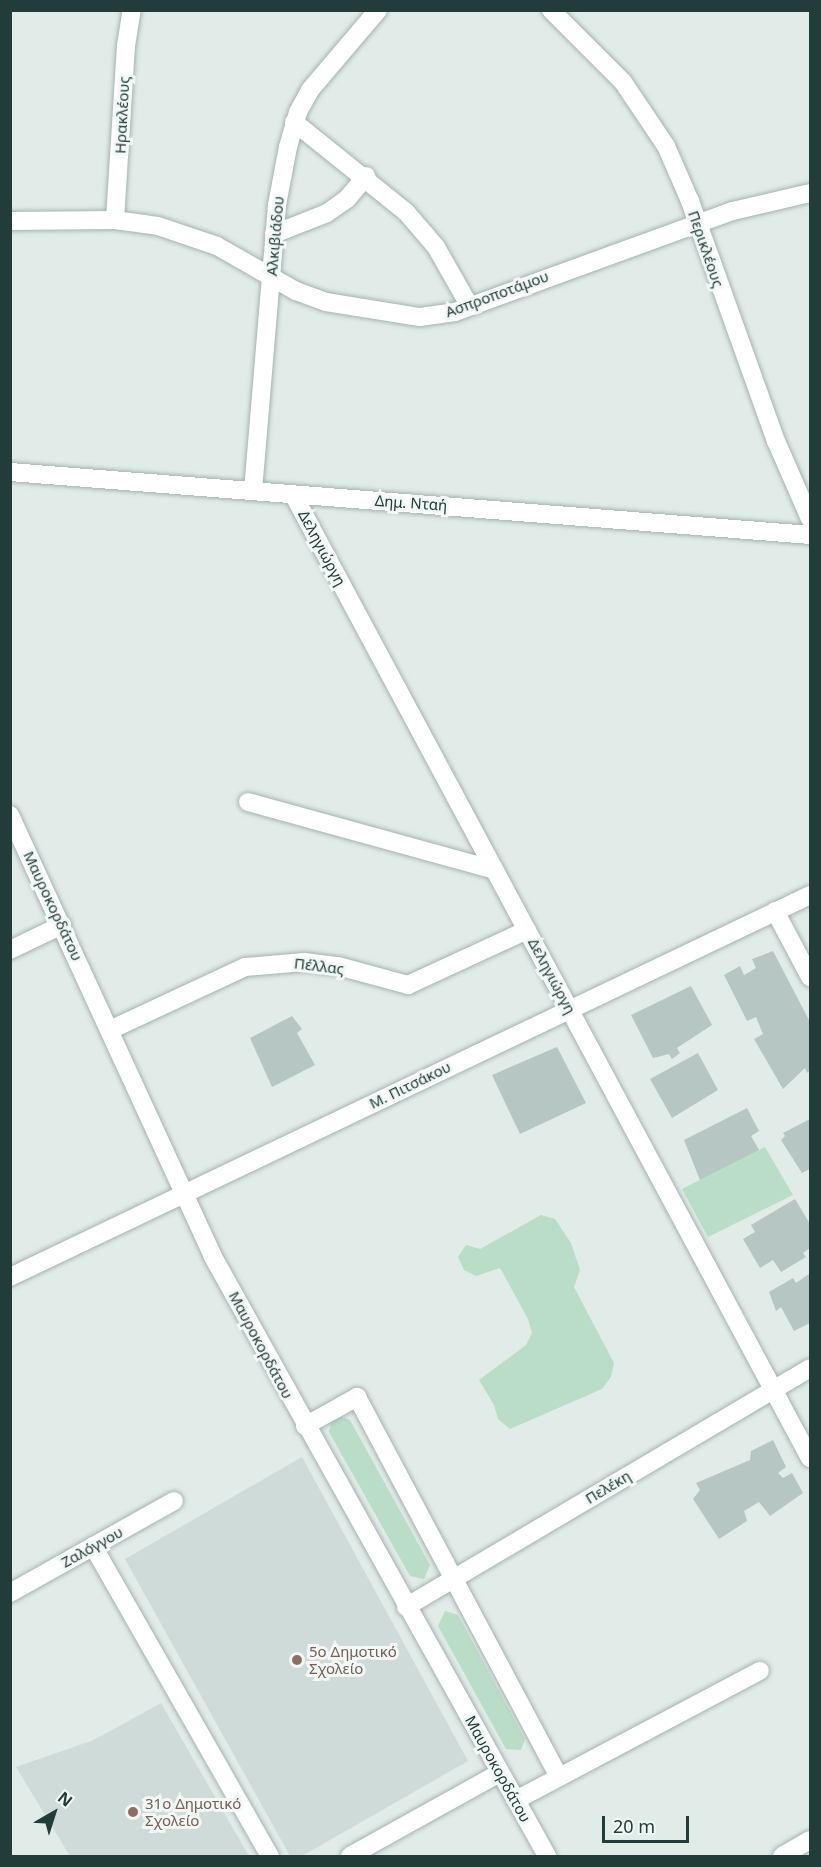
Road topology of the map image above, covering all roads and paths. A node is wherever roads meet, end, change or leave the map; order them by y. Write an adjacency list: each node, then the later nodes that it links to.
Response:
1 (132, 10): 8 (street, Ηρακλέους)
2 (378, 10): 4 (street, Αλκιβιάδου)
3 (551, 10): 9 (street, Περικλέους)
4 (294, 122): 5 (street); 10 (street, Αλκιβιάδου)
5 (366, 176): 10 (street); 12 (street)
6 (810, 193): 9 (street, Ασπροποτάμου)
7 (10, 220): 8 (street, Ασπροποτάμου)
8 (115, 220): 11 (street, Ασπροποτάμου)
9 (698, 223): 12 (street, Ασπροποτάμου); 16 (street, Περικλέους)
10 (274, 234): 11 (street, Αλκιβιάδου)
11 (271, 278): 12 (street, Ασπροποτάμου); 14 (street, Αλκιβιάδου)
12 (469, 306)
13 (10, 472): 14 (street, Δημ. Νταή)
14 (253, 491): 15 (street, Δημ. Νταή)
15 (293, 494): 17 (street, Δημ. Νταή); 20 (street, Δεληγιώργη)
16 (810, 519)
17 (810, 535)
18 (248, 802): 20 (street)
19 (10, 814): 23 (street, Μαυροκορδάτου)
20 (495, 870): 24 (street, Δεληγιώργη)
21 (810, 895): 22 (street, Μ. Πιτσάκου)
22 (775, 911): 26 (street); 27 (street, Μ. Πιτσάκου)
23 (62, 925): 25 (street); 28 (street, Μαυροκορδάτου)
24 (527, 930): 27 (street, Δεληγιώργη); 28 (street, Πέλλας)
25 (10, 950)
26 (810, 977)
27 (569, 1009): 29 (street, Μ. Πιτσάκου); 32 (street, Δεληγιώργη)
28 (110, 1030): 29 (street, Μαυροκορδάτου)
29 (183, 1195): 30 (street, Μ. Πιτσάκου); 33 (street, Μαυροκορδάτου)
30 (10, 1277)
31 (810, 1368): 32 (street, Πελέκη)
32 (774, 1389): 34 (street, Δεληγιώργη); 37 (street, Πελέκη)
33 (305, 1426): 37 (street); 39 (street, Μαυροκορδάτου)
34 (810, 1458)
35 (174, 1501): 36 (street, Ζαλόγγου)
36 (93, 1546): 38 (street, Ζαλόγγου); 45 (street)
37 (455, 1578): 39 (street, Πελέκη); 42 (street)
38 (10, 1593)
39 (406, 1607): 41 (street, Μαυροκορδάτου)
40 (760, 1671): 42 (street)
41 (501, 1773): 43 (street, Μαυροκορδάτου); 46 (street)
42 (559, 1777): 43 (street)
43 (516, 1800): 47 (street, Μαυροκορδάτου)
44 (810, 1840): 48 (street)
45 (270, 1857)
46 (350, 1857)
47 (547, 1857)
48 (782, 1857)

